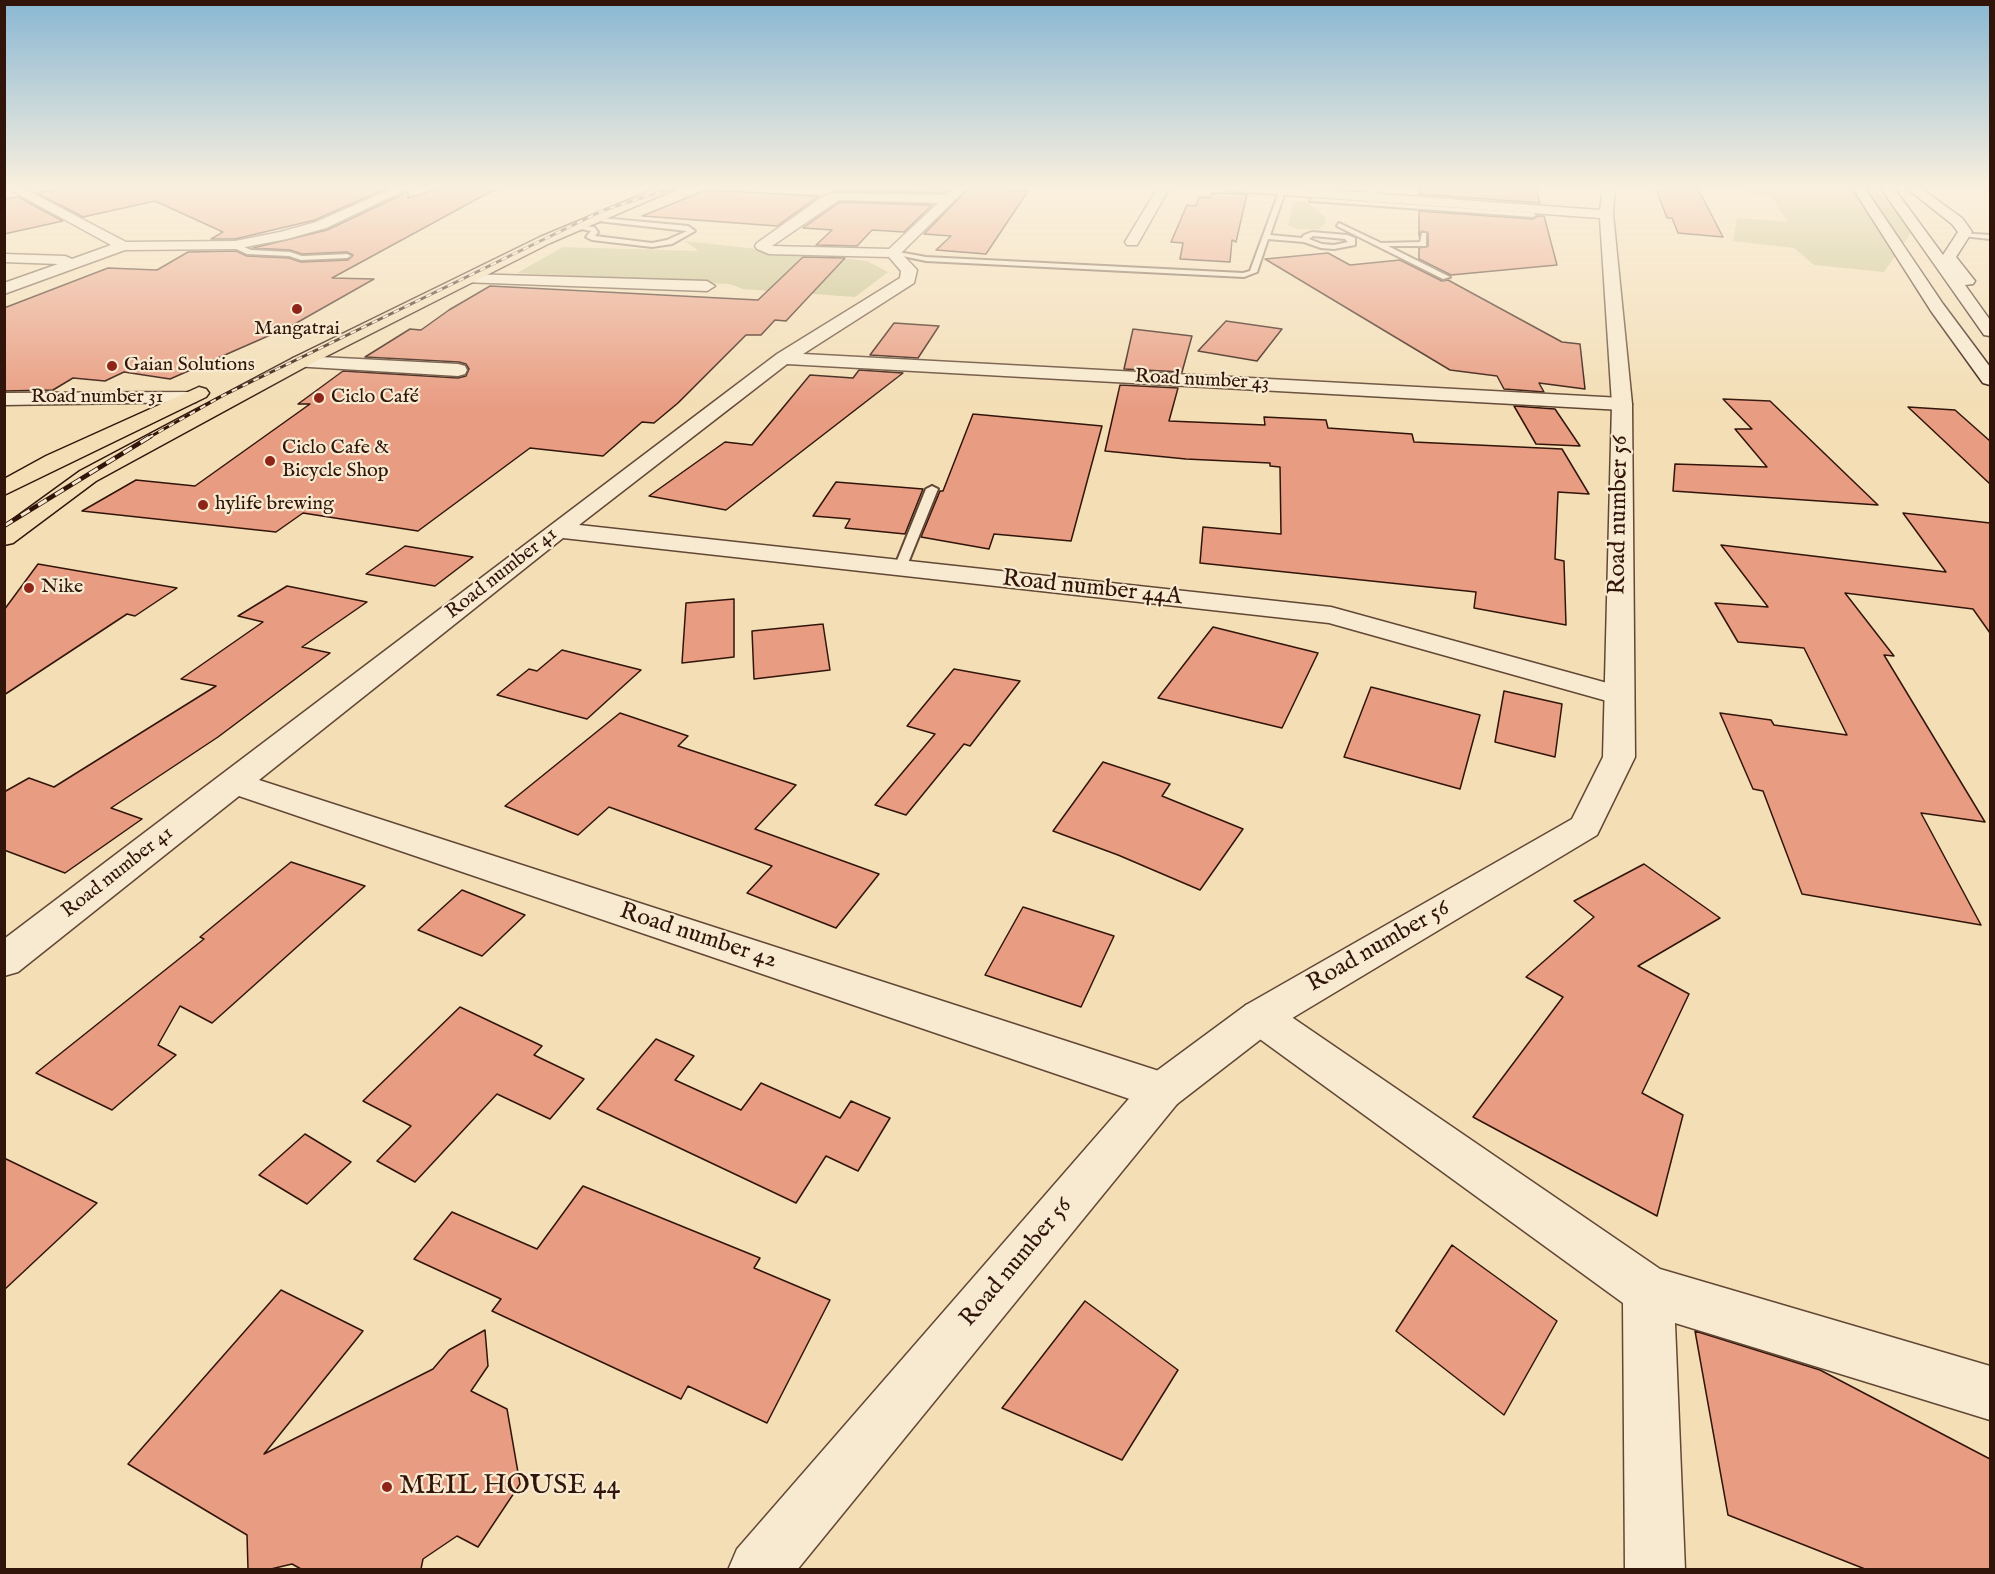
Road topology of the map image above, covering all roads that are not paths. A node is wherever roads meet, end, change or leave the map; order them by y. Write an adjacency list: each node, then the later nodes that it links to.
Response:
1 (68, 260): 13 (street)
2 (471, 260): 19 (main road)
3 (508, 260): 15 (main road)
4 (900, 260): 24 (street, Road number 41)
5 (953, 260): 6 (lane)
6 (1257, 260)
7 (1412, 260): 14 (lane)
8 (1612, 260): 31 (street, Road number 56)
9 (1906, 260): 27 (street)
10 (1916, 260): 25 (street)
11 (1939, 260): 22 (street)
12 (1952, 260): 18 (street)
13 (82, 261): 17 (street)
14 (1446, 277)
15 (467, 279): 16 (street); 20 (main road)
16 (707, 286)
17 (4, 289)
18 (1985, 299): 21 (street)
19 (387, 300): 20 (main road); 23 (main road)
20 (418, 304): 23 (main road)
21 (1990, 312)
22 (1990, 331)
23 (297, 354): 26 (street); 35 (main road)
24 (783, 357): 31 (street, Road number 43); 34 (street, Road number 41)
25 (1990, 362)
26 (458, 370)
27 (1990, 379)
28 (210, 387): 29 (main road)
29 (189, 398): 30 (street, Road number 31); 32 (main road)
30 (4, 399)
31 (1622, 404): 37 (street, Road number 56)
32 (4, 488)
33 (932, 489): 36 (lane)
34 (558, 530): 36 (street, Road number 44A); 38 (street, Road number 41)
35 (4, 538)
36 (900, 568): 37 (street, Road number 44A)
37 (1618, 695): 40 (street, Road number 56)
38 (234, 783): 39 (street, Road number 41); 41 (street, Road number 42)
39 (4, 961)
40 (1260, 1017): 41 (street, Road number 56); 42 (street)
41 (1162, 1092): 44 (street, Road number 56)
42 (1648, 1290): 43 (street); 45 (street)
43 (1990, 1393)
44 (758, 1569)
45 (1655, 1569)

